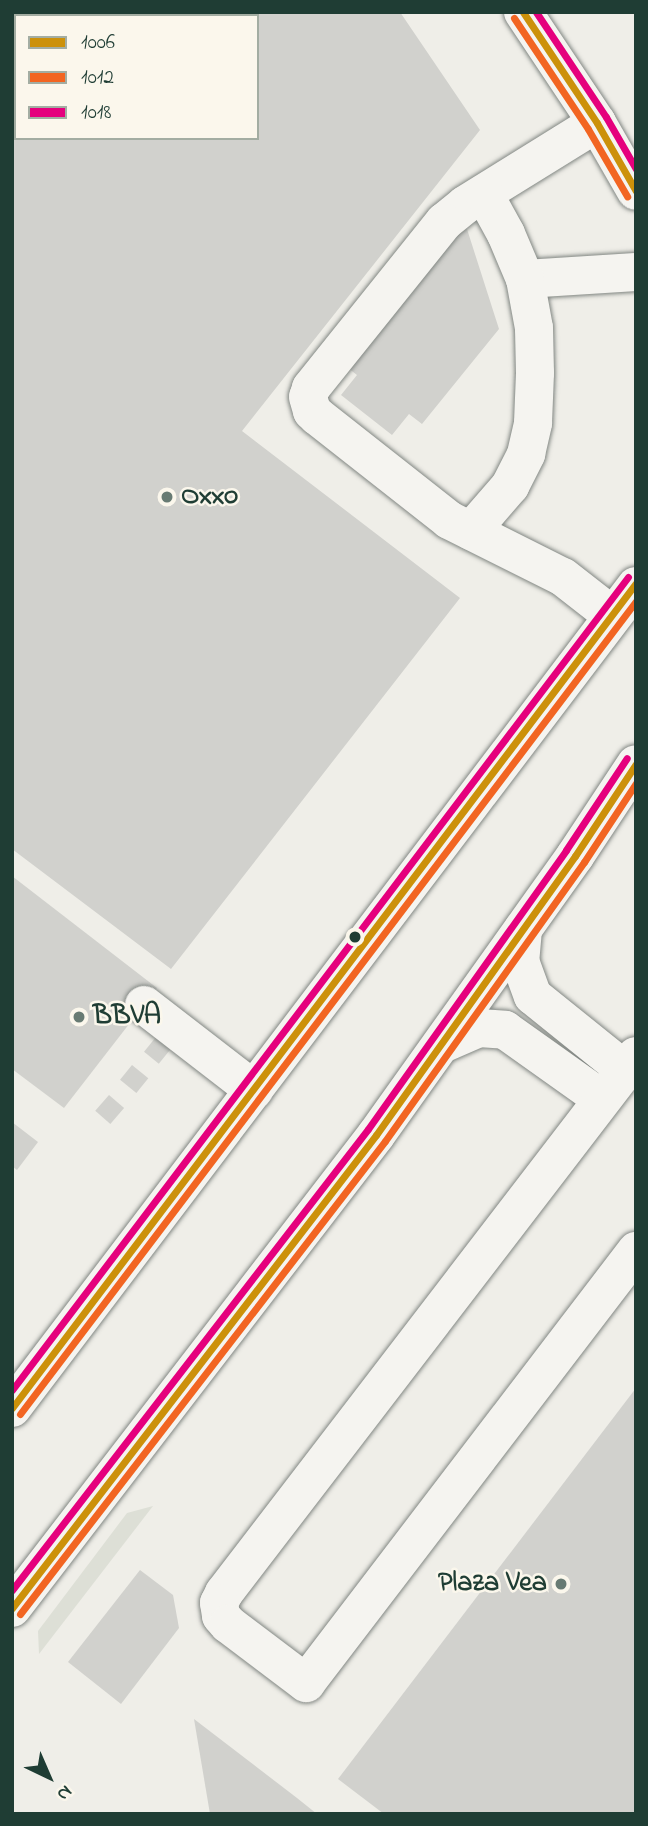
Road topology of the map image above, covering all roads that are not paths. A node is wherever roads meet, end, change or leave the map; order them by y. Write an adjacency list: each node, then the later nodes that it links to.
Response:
1 (523, 12): 2 (main road)
2 (597, 123): 3 (main road); 4 (main road)
3 (636, 191)
4 (484, 194): 6 (main road); 7 (main road)
5 (636, 272): 6 (main road)
6 (525, 279): 7 (main road)
7 (471, 531): 8 (main road)
8 (630, 593): 16 (main road)
9 (636, 764): 11 (main road)
10 (636, 794): 11 (main road)
11 (575, 856): 12 (main road)
12 (523, 929): 14 (main road); 15 (main road)
13 (144, 1005): 16 (main road)
14 (442, 1044): 17 (main road); 20 (main road)
15 (630, 1063): 17 (main road)
16 (254, 1090): 19 (main road)
17 (602, 1100): 18 (main road)
18 (636, 1251)
19 (12, 1408)
20 (12, 1608)

